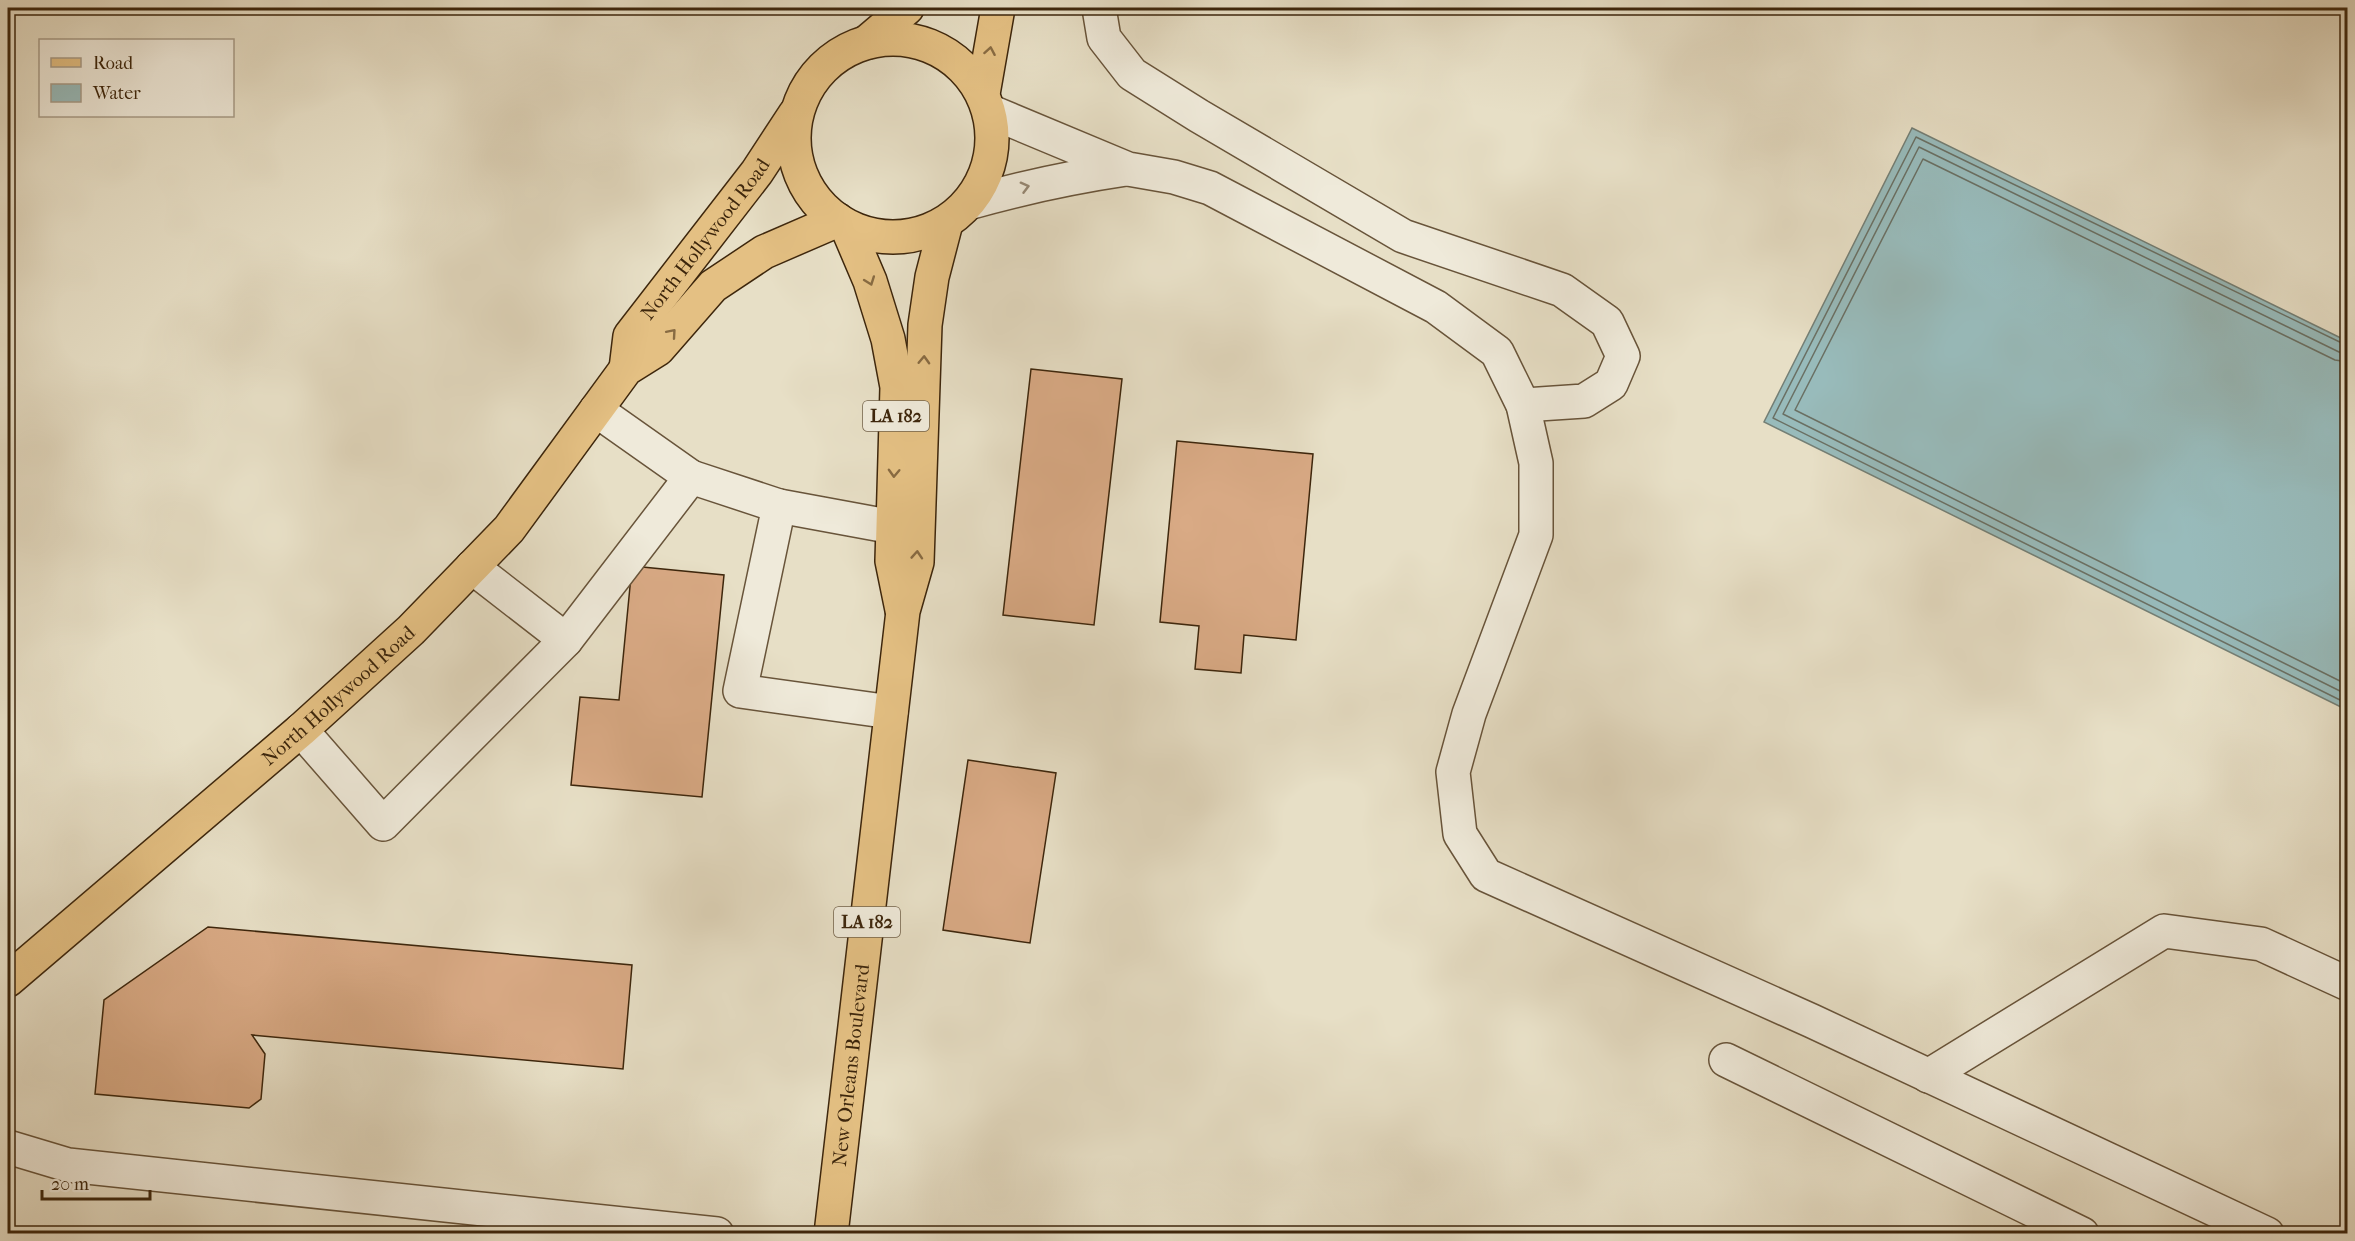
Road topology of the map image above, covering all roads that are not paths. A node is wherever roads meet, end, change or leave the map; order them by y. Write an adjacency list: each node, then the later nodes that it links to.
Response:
1 (907, 8): 4 (main road)
2 (998, 8): 5 (main road, one-way to 2)
3 (1099, 8): 11 (street)
4 (867, 42): 5 (main road); 6 (main road)
5 (986, 103): 7 (street); 8 (main road)
6 (796, 111): 9 (main road); 10 (main road, North Hollywood Road)
7 (1128, 169): 8 (street, one-way to 7); 11 (street)
8 (957, 213): 9 (main road); 17 (main road, New Orleans Boulevard / LA 182, one-way to 8)
9 (843, 224): 10 (main road, North Hollywood Road, one-way to 9); 15 (main road, New Orleans Boulevard / LA 182, one-way to 15)
10 (626, 369): 12 (main road, North Hollywood Road)
11 (1523, 405): 24 (street)
12 (596, 410): 13 (street); 16 (main road, North Hollywood Road)
13 (691, 477): 14 (street); 18 (street)
14 (779, 506): 15 (street); 19 (street)
15 (893, 527): 17 (main road, New Orleans Boulevard / LA 182)
16 (472, 567): 18 (street); 20 (main road, North Hollywood Road)
17 (903, 611): 19 (main road, New Orleans Boulevard / LA 182)
18 (566, 640): 20 (street)
19 (891, 712): 28 (main road, New Orleans Boulevard / LA 182)
20 (301, 730): 21 (main road, North Hollywood Road)
21 (8, 980)
22 (2348, 984): 24 (street)
23 (1726, 1060): 29 (street)
24 (1928, 1076): 30 (street)
25 (8, 1147): 26 (street)
26 (609, 1227): 27 (street)
27 (717, 1233)
28 (831, 1233)
29 (2082, 1233)
30 (2268, 1233)

